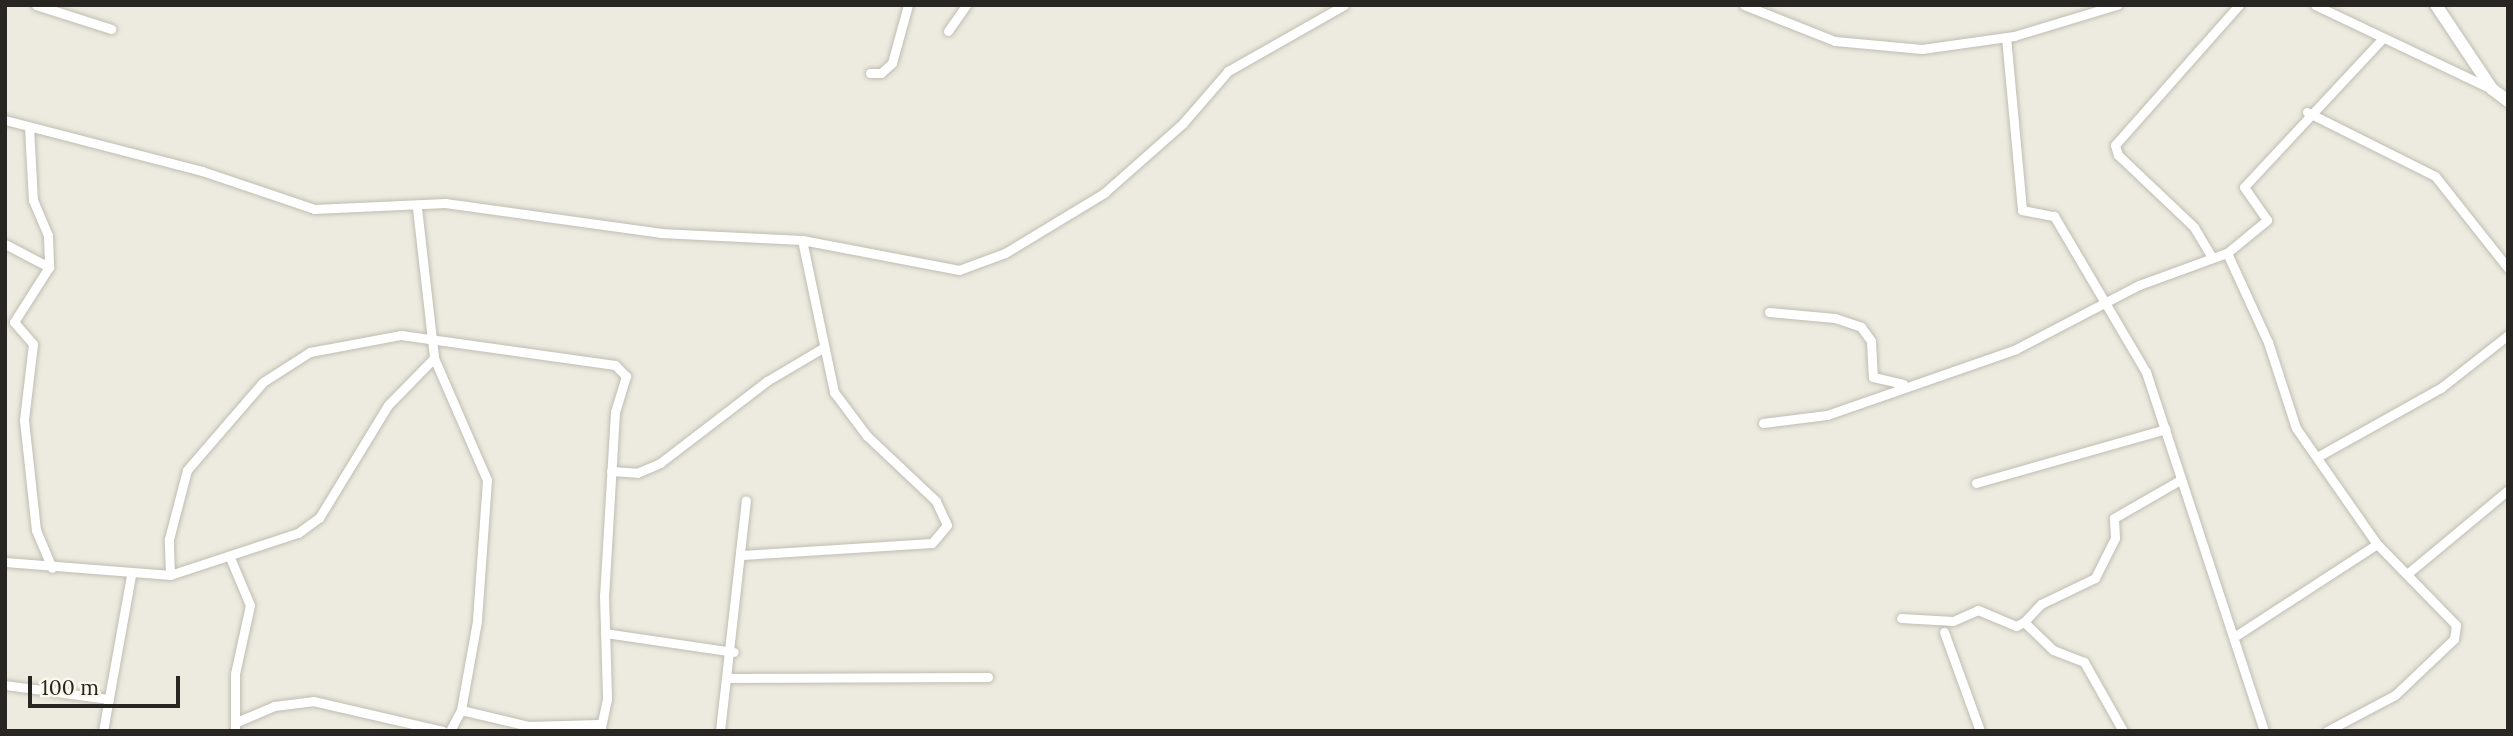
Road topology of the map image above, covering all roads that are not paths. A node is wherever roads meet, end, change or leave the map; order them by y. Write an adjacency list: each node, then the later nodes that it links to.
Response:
1 (36, 5): 10 (street)
2 (908, 5): 14 (street)
3 (966, 5): 11 (street)
4 (1344, 5): 21 (street)
5 (1745, 5): 12 (street)
6 (2117, 5): 12 (street)
7 (2239, 5): 24 (street)
8 (2315, 5): 13 (street)
9 (2436, 5): 15 (street)
10 (111, 29)
11 (948, 31)
12 (2006, 37): 27 (street)
13 (2381, 40): 15 (street); 17 (street)
14 (870, 72)
15 (2492, 89): 16 (street)
16 (2508, 101)
17 (2307, 112): 23 (street); 26 (street)
18 (5, 120): 19 (street)
19 (29, 127): 20 (street); 25 (street)
20 (417, 208): 21 (street); 30 (street)
21 (802, 240): 31 (street)
22 (5, 244): 25 (street)
23 (2227, 253): 24 (street); 36 (street)
24 (2210, 254): 27 (street)
25 (49, 267): 46 (street)
26 (2508, 268)
27 (2102, 307): 33 (street); 35 (street)
28 (1769, 312): 33 (street)
29 (2508, 335): 36 (street)
30 (433, 336): 32 (street); 37 (street); 48 (street)
31 (821, 349): 37 (street); 43 (street)
32 (434, 358): 44 (street); 60 (street)
33 (1905, 384): 34 (street)
34 (1763, 423)
35 (2165, 429): 38 (street); 39 (street)
36 (2316, 457): 42 (street)
37 (611, 471): 53 (street)
38 (2180, 480): 51 (street); 54 (street)
39 (1976, 483)
40 (2508, 491): 47 (street)
41 (746, 500): 43 (street)
42 (2377, 544): 47 (street); 54 (street)
43 (742, 555): 55 (street)
44 (231, 560): 48 (street); 61 (street)
45 (5, 562): 46 (street)
46 (52, 568): 49 (street)
47 (2407, 574): 71 (street)
48 (170, 575): 49 (street)
49 (131, 576): 59 (street)
50 (1901, 618): 51 (street)
51 (2024, 622): 69 (street)
52 (1944, 632): 68 (street)
53 (605, 633): 55 (street); 62 (street)
54 (2237, 635): 70 (street)
55 (734, 652): 57 (street)
56 (988, 677): 57 (street)
57 (728, 678): 67 (street)
58 (5, 685): 59 (street)
59 (109, 699): 63 (street)
60 (461, 710): 62 (street); 66 (street)
61 (239, 721): 64 (street); 65 (street)
62 (600, 727)
63 (103, 731)
64 (235, 731)
65 (443, 731)
66 (450, 731)
67 (720, 731)
68 (1980, 731)
69 (2123, 731)
70 (2264, 731)
71 (2327, 731)

